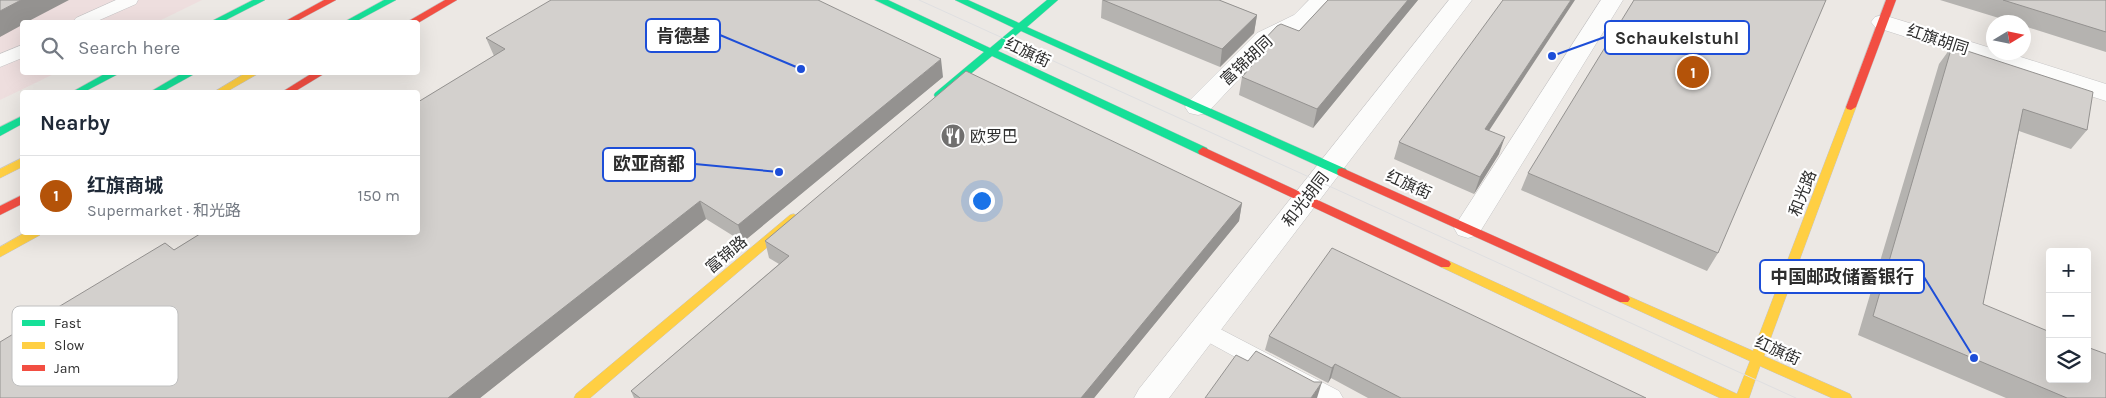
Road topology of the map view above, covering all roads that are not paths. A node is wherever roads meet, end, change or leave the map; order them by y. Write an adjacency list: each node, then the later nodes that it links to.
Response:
1 (130, 0): 13 (lane)
2 (260, 0): 14 (street)
3 (332, 0): 15 (street)
4 (391, 0): 16 (street)
5 (452, 0): 17 (street)
6 (880, 0): 20 (street, 红旗街)
7 (960, 0): 18 (street, 红旗街)
8 (1053, 0): 18 (street)
9 (1322, 0): 32 (street, 富锦胡同)
10 (1461, 0): 36 (street, 和光胡同)
11 (1612, 0): 42 (street)
12 (1887, 11): 30 (street, 红旗胡同); 46 (street, 和光路)
13 (86, 20)
14 (219, 20)
15 (292, 20)
16 (353, 20)
17 (416, 20)
18 (1020, 27): 20 (street); 32 (street, 红旗街)
19 (20, 52): 21 (lane)
20 (990, 52): 31 (street); 39 (street, 红旗街)
21 (0, 62)
22 (111, 75): 26 (street)
23 (187, 75): 27 (street)
24 (250, 75): 28 (street)
25 (317, 75): 29 (street)
26 (81, 90)
27 (159, 90)
28 (223, 90)
29 (290, 90)
30 (2106, 93)
31 (930, 103)
32 (1198, 107): 36 (street, 红旗街)
33 (20, 121): 34 (street)
34 (0, 132)
35 (20, 163): 37 (street)
36 (1330, 166): 39 (street, 和光胡同); 42 (street, 红旗街)
37 (0, 174)
38 (20, 199): 40 (street)
39 (1304, 200): 45 (street, 和光胡同); 50 (street, 红旗街)
40 (0, 211)
41 (801, 212): 47 (street, 富锦路)
42 (1468, 228): 46 (street, 红旗街)
43 (31, 235): 44 (street)
44 (0, 252)
45 (1203, 329): 48 (street, 和光胡同); 49 (lane)
46 (1757, 359): 51 (street, 和光路); 52 (street, 红旗街)
47 (581, 398)
48 (1150, 398)
49 (1331, 398)
50 (1733, 398)
51 (1742, 398)
52 (1845, 398)

